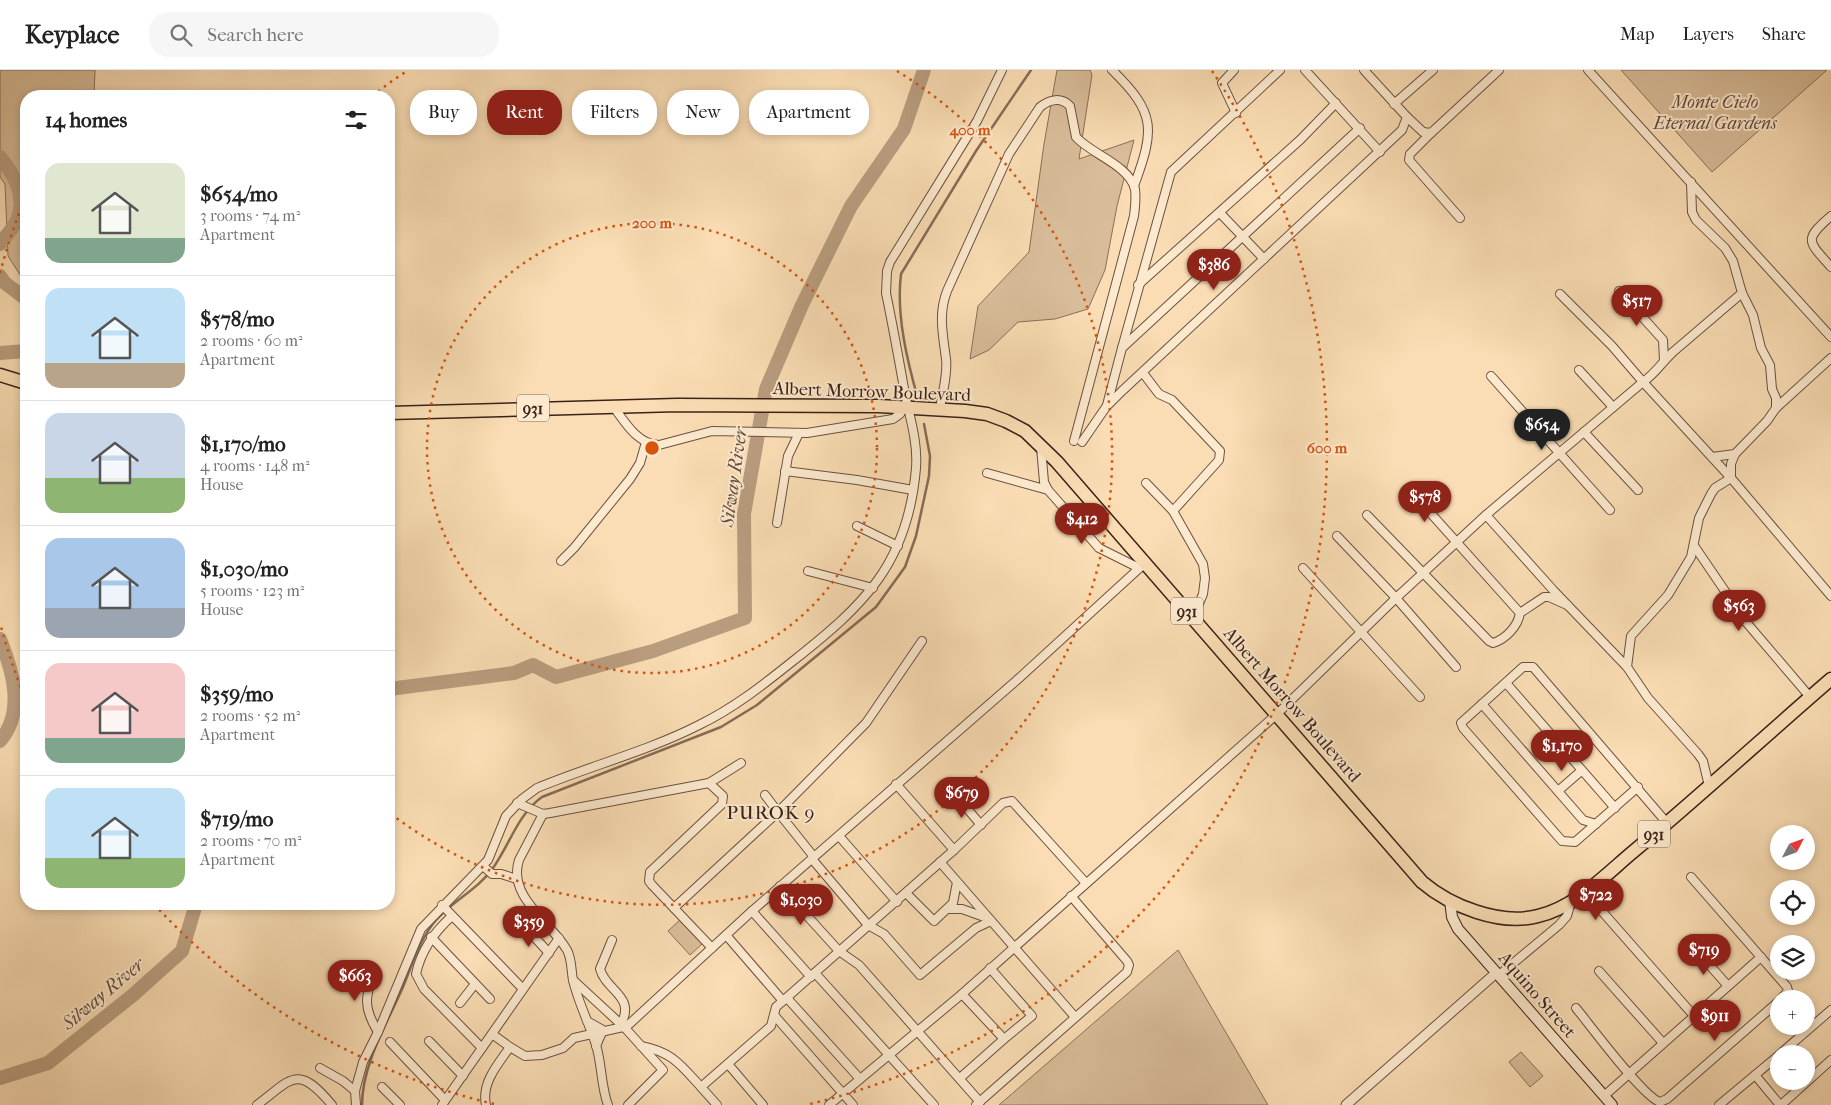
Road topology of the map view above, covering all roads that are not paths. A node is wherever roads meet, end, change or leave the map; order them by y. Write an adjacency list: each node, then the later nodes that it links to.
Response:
1 (1002, 70): 44 (street)
2 (1112, 70): 20 (street)
3 (1234, 70): 12 (street)
4 (1280, 70): 12 (street)
5 (1305, 70): 10 (street)
6 (1364, 70): 11 (street)
7 (1433, 70): 11 (street)
8 (1588, 70): 19 (street)
9 (1494, 72): 17 (street)
10 (1336, 103): 15 (street); 21 (street)
11 (1394, 104): 13 (street)
12 (1236, 113): 27 (street)
13 (1407, 118): 14 (street); 16 (street)
14 (1414, 126): 16 (street); 17 (street)
15 (1360, 128): 18 (street); 24 (street)
16 (1402, 130): 18 (street)
17 (1431, 133): 23 (street)
18 (1380, 152): 25 (street)
19 (1691, 182): 29 (street); 33 (street)
20 (1134, 186): 45 (street); 48 (street)
21 (1220, 212): 24 (street); 27 (street)
22 (1831, 216): 26 (street)
23 (1460, 218)
24 (1242, 237): 25 (street); 32 (street)
25 (1264, 260): 38 (street)
26 (1831, 267)
27 (1138, 286): 31 (street)
28 (1619, 291): 36 (street)
29 (1742, 293): 36 (street); 47 (street)
30 (1560, 294): 42 (street)
31 (1125, 336): 32 (street); 34 (street)
32 (1135, 336): 34 (street)
33 (1831, 337)
34 (1122, 348): 45 (street)
35 (1831, 358): 47 (street)
36 (1664, 361): 42 (street)
37 (1579, 370): 46 (street)
38 (1142, 373): 45 (street); 66 (street)
39 (0, 375): 41 (highway)
40 (1491, 376): 54 (street)
41 (20, 381)
42 (1643, 382): 46 (street); 56 (street)
43 (613, 406): 44 (highway, Albert Morrow Boulevard / 931); 49 (highway, Albert Morrow Boulevard / 931); 52 (street)
44 (906, 407): 48 (highway, Albert Morrow Boulevard / 931); 51 (street); 62 (street)
45 (1106, 407)
46 (1612, 407): 50 (street)
47 (1776, 408): 55 (street)
48 (940, 409): 53 (highway, Albert Morrow Boulevard / 931)
49 (395, 413)
50 (1584, 432): 54 (street); 64 (street)
51 (796, 434): 52 (street); 57 (street)
52 (646, 442): 75 (street)
53 (1041, 445): 63 (street); 76 (highway, Albert Morrow Boulevard / 931)
54 (1559, 452): 65 (street); 68 (street)
55 (1735, 454): 56 (street); 59 (street)
56 (1712, 457): 59 (street)
57 (785, 471): 62 (street); 69 (street)
58 (987, 473): 63 (street)
59 (1731, 478): 74 (street); 81 (street)
60 (1146, 483): 66 (street)
61 (1409, 489): 72 (street)
62 (913, 490): 73 (street)
63 (1048, 490): 76 (street)
64 (1638, 490)
65 (1610, 510)
66 (1173, 511): 85 (street)
67 (1367, 515): 79 (street)
68 (1486, 515): 72 (street); 83 (street)
69 (777, 523)
70 (857, 526): 73 (street)
71 (1336, 536): 82 (street)
72 (1457, 542): 79 (street); 84 (street)
73 (898, 546): 80 (street)
74 (1695, 547): 88 (street); 93 (street)
75 (560, 561)
76 (1142, 566): 85 (highway, Albert Morrow Boulevard / 931); 99 (street)
77 (1303, 568): 86 (street)
78 (808, 571): 80 (street)
79 (1422, 574): 82 (street); 84 (street)
80 (873, 588): 105 (street)
81 (1831, 596)
82 (1396, 598): 86 (street); 89 (street)
83 (1571, 607): 84 (street); 88 (street)
84 (1520, 613)
85 (1193, 618): 95 (highway, Albert Morrow Boulevard / 931)
86 (1361, 631): 92 (street); 95 (street)
87 (922, 641): 107 (street)
88 (1628, 666): 100 (street)
89 (1456, 667)
90 (1831, 679): 93 (highway, Albert Morrow Boulevard / 931)
91 (1506, 683): 94 (street); 97 (street); 101 (street)
92 (1420, 697)
93 (1810, 697): 100 (highway, Albert Morrow Boulevard / 931)
94 (1482, 704): 102 (street); 110 (street)
95 (1276, 714): 120 (street); 125 (highway, Albert Morrow Boulevard / 931)
96 (741, 763): 98 (street)
97 (1581, 771): 102 (street); 106 (street)
98 (709, 782): 108 (street); 129 (street)
99 (896, 784): 112 (street); 113 (street)
100 (1709, 786): 109 (highway, Albert Morrow Boulevard / 931)
101 (1638, 788): 106 (street); 109 (street)
102 (1558, 791): 110 (street)
103 (765, 794): 107 (street)
104 (959, 799): 111 (street)
105 (524, 807): 108 (street); 116 (street)
106 (1615, 808): 110 (street)
107 (778, 812): 114 (street); 129 (street)
108 (542, 814): 118 (street)
109 (1667, 823): 122 (highway, Albert Morrow Boulevard / 931)
110 (1596, 824)
111 (981, 825): 113 (street); 120 (street)
112 (839, 836): 114 (street); 126 (street)
113 (954, 850): 115 (street)
114 (813, 858): 121 (street); 134 (street)
115 (940, 862): 119 (street); 123 (street)
116 (487, 870): 118 (street); 128 (street)
117 (1691, 876): 145 (street)
118 (517, 879): 138 (street)
119 (958, 882): 130 (street); 133 (street)
120 (1086, 882): 124 (street)
121 (780, 886): 131 (street); 142 (street)
122 (1585, 892): 127 (highway, Albert Morrow Boulevard / 931); 164 (street)
123 (906, 893): 126 (street); 130 (street)
124 (1071, 896): 140 (street); 165 (street)
125 (1450, 900): 127 (highway, Albert Morrow Boulevard / 931); 149 (main road, Aquino Street)
126 (896, 902): 134 (street)
127 (1570, 902): 149 (street)
128 (443, 906): 132 (street); 170 (street)
129 (674, 908): 141 (street)
130 (949, 909): 133 (street)
131 (752, 911): 136 (street); 150 (street)
132 (451, 915): 137 (street); 154 (street)
133 (991, 920): 134 (street); 140 (street)
134 (868, 925): 142 (street)
135 (527, 929): 144 (street)
136 (726, 935): 141 (street); 158 (street)
137 (432, 937): 152 (street); 181 (street)
138 (559, 938): 144 (street); 151 (street)
139 (612, 940): 167 (street)
140 (1014, 946): 147 (street); 165 (street)
141 (712, 948): 167 (street)
142 (839, 951): 150 (street); 169 (street)
143 (1696, 951): 153 (street)
144 (549, 953): 154 (street)
145 (1761, 957): 153 (street); 155 (street)
146 (374, 968): 170 (street)
147 (990, 968): 156 (street); 173 (street)
148 (1599, 970): 176 (street)
149 (1498, 974): 196 (main road, Aquino Street); 211 (street)
150 (813, 975): 158 (street); 182 (street)
151 (574, 980): 166 (street); 167 (street)
152 (475, 984): 157 (street); 159 (street)
153 (1728, 986): 164 (street)
154 (523, 989): 172 (street)
155 (1788, 990)
156 (962, 994): 169 (street); 173 (street)
157 (490, 999)
158 (785, 1000): 163 (street); 191 (street)
159 (460, 1003)
160 (1576, 1008): 187 (street)
161 (1770, 1009): 187 (street)
162 (1831, 1010): 177 (street)
163 (774, 1015): 185 (street); 195 (street)
164 (1694, 1016): 176 (street)
165 (1075, 1017): 198 (street)
166 (587, 1021): 168 (street); 171 (street)
167 (623, 1026): 168 (street); 179 (street)
168 (603, 1030): 171 (street); 178 (street)
169 (918, 1031): 182 (street); 190 (street)
170 (378, 1032): 194 (street)
171 (591, 1033): 178 (street); 180 (street)
172 (492, 1034): 180 (street); 181 (street)
173 (1004, 1039): 190 (street)
174 (429, 1041): 189 (street)
175 (390, 1042): 197 (street)
176 (1662, 1043): 187 (street)
177 (1790, 1045)
178 (596, 1046): 204 (street)
179 (640, 1046): 193 (street); 205 (street)
180 (510, 1047): 203 (street)
181 (482, 1048): 189 (street)
182 (890, 1056): 191 (street); 210 (street)
183 (1831, 1060): 214 (street)
184 (1770, 1062): 188 (street)
185 (728, 1064): 193 (street); 207 (street)
186 (320, 1068): 194 (street)
187 (1629, 1073): 196 (street)
188 (1755, 1075): 213 (street); 214 (street)
189 (464, 1076): 197 (street)
190 (960, 1078): 198 (street)
191 (860, 1079): 195 (street)
192 (382, 1087): 202 (street)
193 (701, 1087): 206 (street)
194 (355, 1091): 201 (street)
195 (843, 1094): 208 (street); 209 (street)
196 (1604, 1096): 212 (main road, Aquino Street)
197 (443, 1103)
198 (978, 1103)
199 (257, 1105): 200 (street)
200 (332, 1105)
201 (356, 1105)
202 (400, 1105)
203 (486, 1105)
204 (607, 1105)
205 (628, 1105)
206 (716, 1105)
207 (763, 1105)
208 (830, 1105)
209 (853, 1105)
210 (934, 1105)
211 (1346, 1105)
212 (1612, 1105)
213 (1719, 1105)
214 (1780, 1105)

